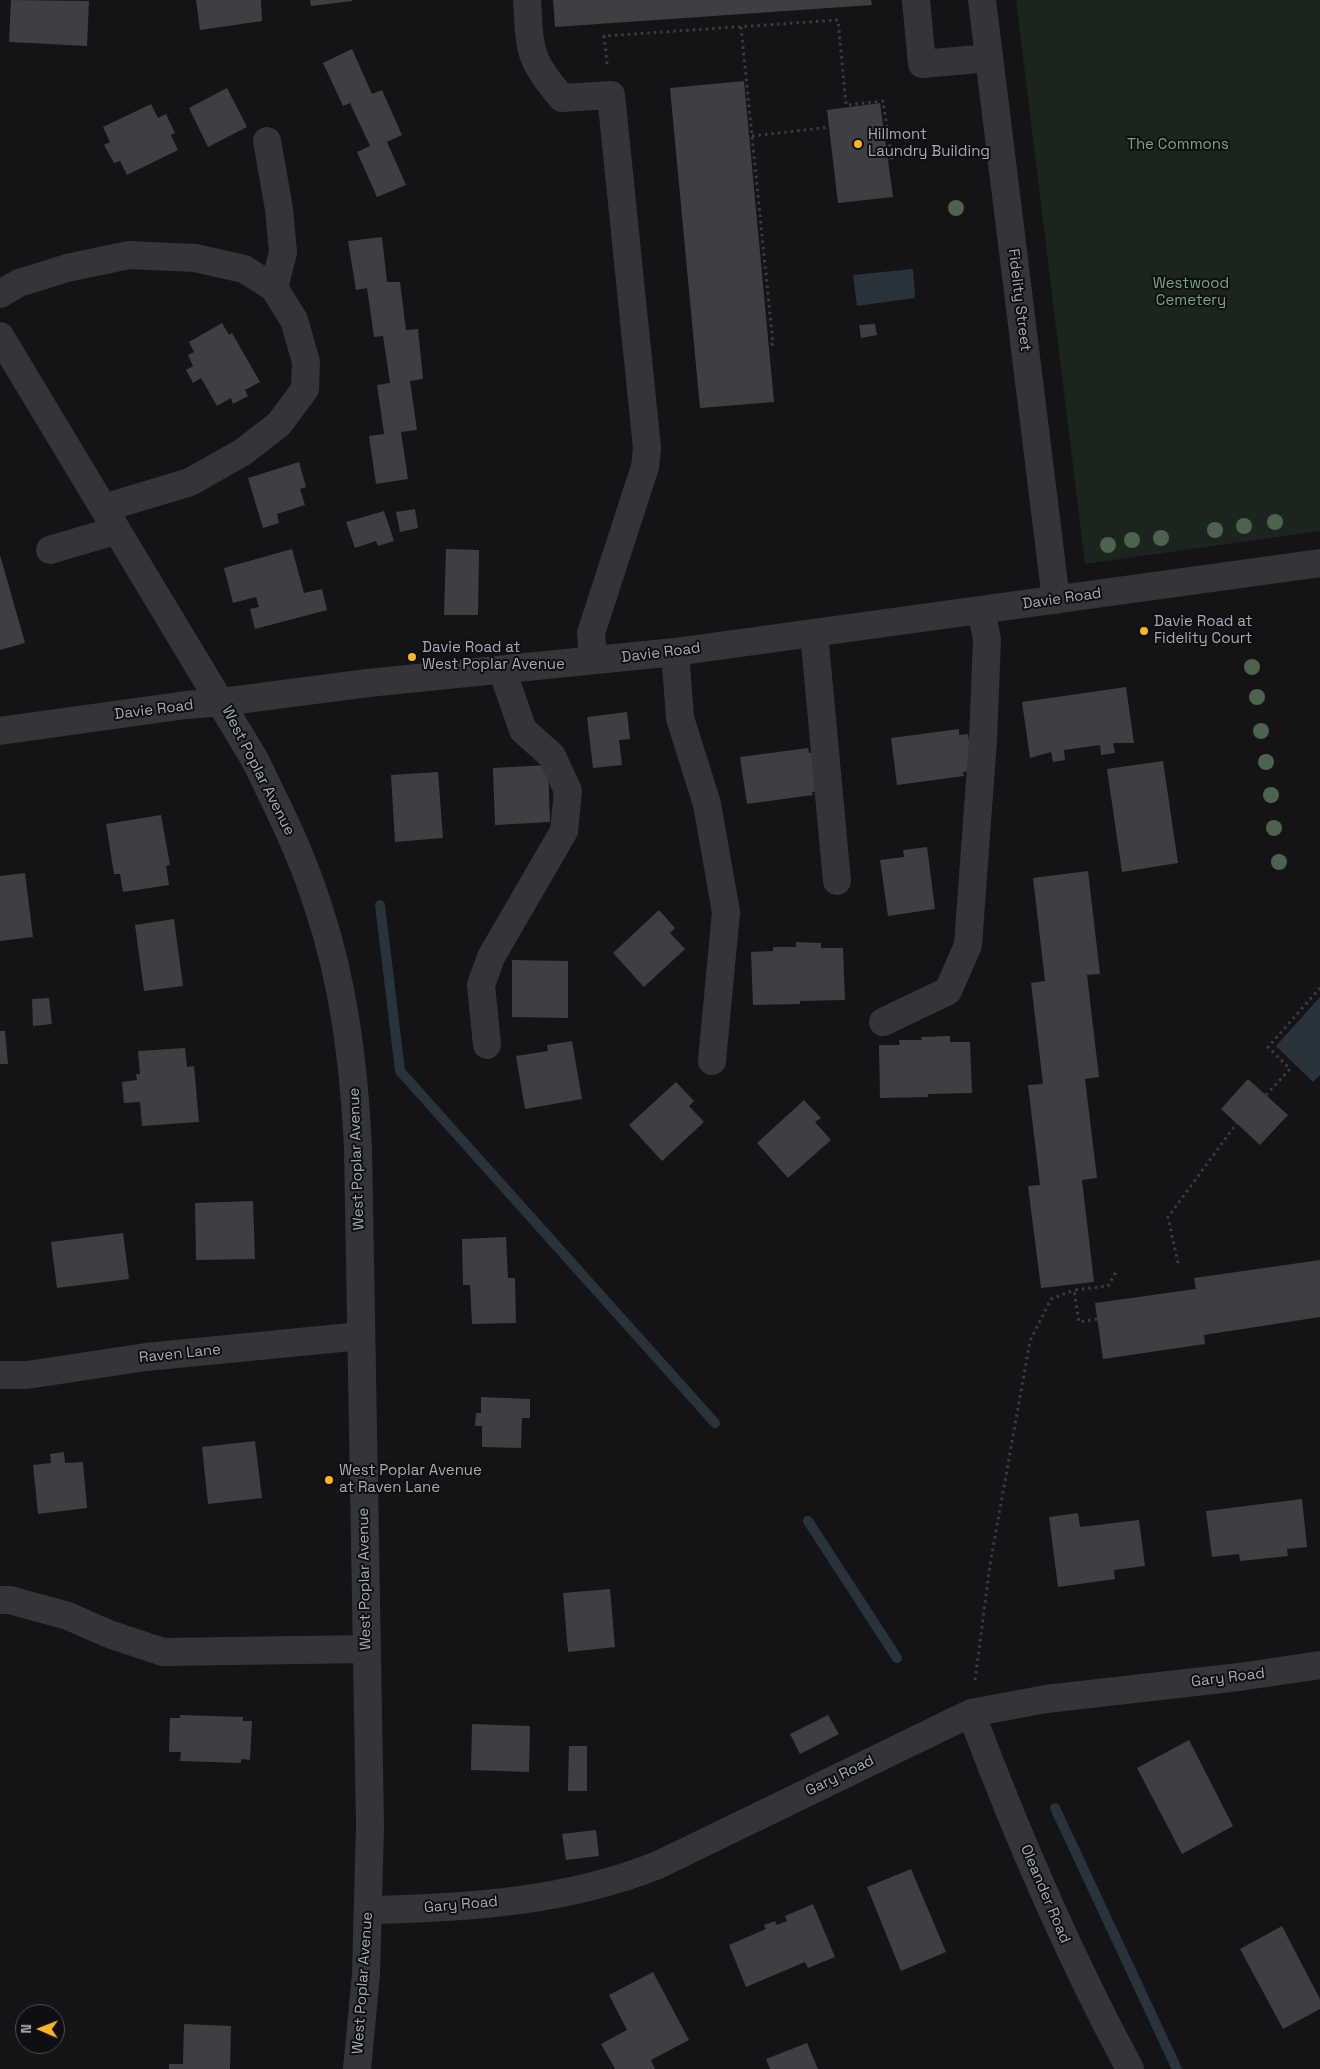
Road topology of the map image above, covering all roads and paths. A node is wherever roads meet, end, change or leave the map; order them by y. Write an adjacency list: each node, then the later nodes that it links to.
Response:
1 (527, 0): 6 (street)
2 (916, 0): 5 (street)
3 (982, 0): 5 (street, Fidelity Street)
4 (741, 27): 6 (path); 8 (path); 10 (path)
5 (989, 58): 18 (street, Fidelity Street)
6 (610, 95): 22 (street)
7 (829, 127): 8 (path)
8 (752, 136): 14 (path)
9 (267, 141): 11 (street)
10 (888, 160)
11 (274, 288): 12 (street); 15 (street)
12 (0, 294)
13 (0, 336): 15 (street, West Poplar Avenue)
14 (768, 345)
15 (111, 519): 16 (street); 24 (street, West Poplar Avenue)
16 (50, 550)
17 (1320, 563): 18 (street, Davie Road)
18 (1056, 600): 19 (street, Davie Road)
19 (981, 610): 20 (street, Davie Road); 28 (street)
20 (814, 633): 21 (street, Davie Road); 26 (street)
21 (675, 652): 22 (street, Davie Road); 30 (street)
22 (593, 660): 23 (street, Davie Road)
23 (502, 670): 24 (street, Davie Road); 29 (street)
24 (222, 702): 25 (street, Davie Road); 37 (street, West Poplar Avenue)
25 (0, 731)
26 (837, 881)
27 (1320, 988): 31 (path)
28 (882, 1022)
29 (487, 1046)
30 (712, 1062)
31 (1266, 1095)
32 (1237, 1123): 33 (path)
33 (1178, 1263)
34 (1116, 1272): 35 (path)
35 (1074, 1290): 36 (path); 42 (path)
36 (1097, 1319)
37 (362, 1336): 38 (street, Raven Lane); 40 (street, West Poplar Avenue)
38 (0, 1375)
39 (0, 1600): 40 (street)
40 (366, 1649): 43 (street, West Poplar Avenue)
41 (1320, 1665): 42 (street, Gary Road)
42 (971, 1713): 43 (street, Gary Road); 45 (street, Oleander Road)
43 (369, 1910): 44 (street, West Poplar Avenue)
44 (357, 2069)
45 (1130, 2069)

